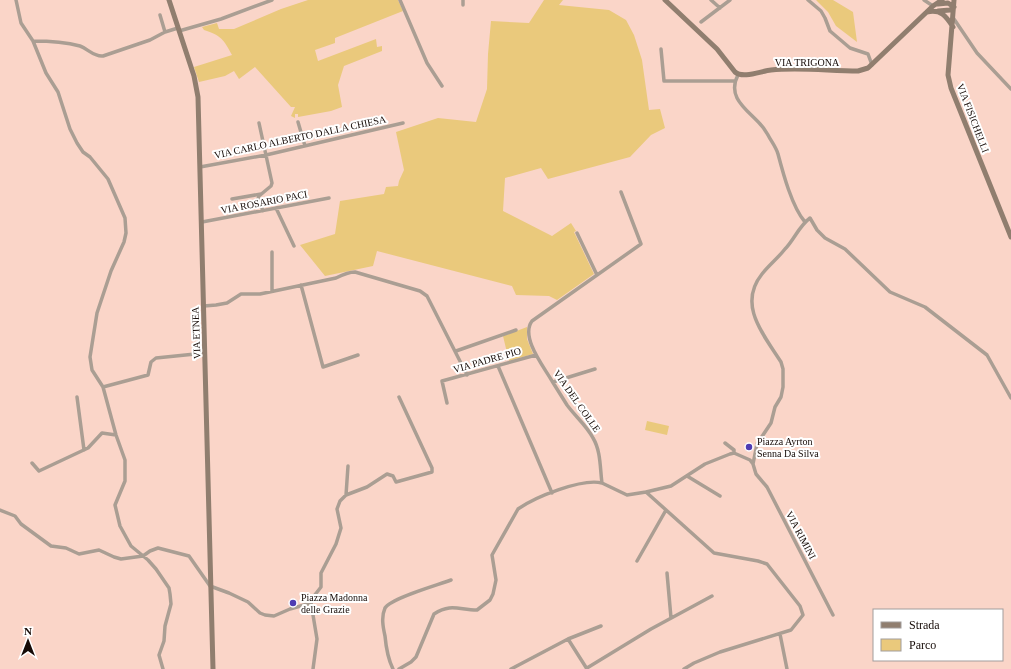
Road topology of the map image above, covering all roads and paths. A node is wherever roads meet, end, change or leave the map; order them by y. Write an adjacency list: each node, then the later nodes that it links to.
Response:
1 (16, 0): 25 (street)
2 (169, 0): 23 (main road, VIA ETNEA)
3 (272, 0): 23 (street)
4 (400, 0): 30 (street)
5 (463, 0): 13 (street)
6 (665, 0): 28 (main road)
7 (711, 0): 16 (street)
8 (730, 0): 16 (street)
9 (808, 0): 27 (street)
10 (924, 0): 14 (street)
11 (942, 0): 14 (main road, VIA TRIGONA)
12 (954, 0): 15 (main road, VIA FISICHELLI)
13 (463, 5)
14 (934, 5): 15 (main road); 18 (main road, VIA TRIGONA)
15 (954, 7): 17 (main road); 20 (main road, VIA FISICHELLI)
16 (720, 8): 21 (street)
17 (938, 11): 18 (main road); 22 (main road)
18 (926, 12): 27 (main road, VIA TRIGONA)
19 (160, 15): 24 (street)
20 (954, 19): 22 (main road, VIA FISICHELLI); 31 (street)
21 (701, 22)
22 (953, 27): 47 (main road, VIA FISICHELLI)
23 (178, 30): 24 (street); 37 (main road, VIA ETNEA)
24 (165, 32): 25 (street)
25 (33, 42): 63 (street)
26 (661, 50): 29 (street)
27 (872, 65): 28 (main road, VIA TRIGONA)
28 (738, 74): 29 (street)
29 (735, 81): 45 (street)
30 (442, 86)
31 (1011, 89)
32 (298, 122): 35 (street)
33 (403, 122): 35 (street, VIA CARLO ALBERTO DALLA CHIESA)
34 (259, 123): 36 (street)
35 (305, 146): 36 (street, VIA CARLO ALBERTO DALLA CHIESA)
36 (266, 155): 37 (street, VIA CARLO ALBERTO DALLA CHIESA); 39 (street)
37 (200, 167): 44 (main road, VIA ETNEA)
38 (621, 192): 50 (street, VIA DEL COLLE)
39 (261, 194): 40 (street); 43 (street)
40 (232, 198)
41 (329, 198): 42 (street, VIA ROSARIO PACI)
42 (276, 208): 43 (street, VIA ROSARIO PACI); 48 (street)
43 (263, 211): 44 (street, VIA ROSARIO PACI)
44 (202, 222): 53 (main road, VIA ETNEA)
45 (805, 222): 66 (street); 73 (street)
46 (577, 234): 50 (street)
47 (1011, 237)
48 (294, 246)
49 (272, 252): 52 (street)
50 (597, 275): 58 (street, VIA DEL COLLE)
51 (301, 285): 52 (street); 55 (street); 57 (street)
52 (272, 291): 53 (street)
53 (204, 306): 56 (main road, VIA ETNEA)
54 (516, 330): 55 (street)
55 (456, 351): 61 (street)
56 (205, 352): 63 (street); 87 (main road, VIA ETNEA)
57 (358, 355)
58 (536, 355): 59 (street, VIA PADRE PIO); 62 (street, VIA DEL COLLE)
59 (498, 366): 61 (street, VIA PADRE PIO); 78 (street)
60 (595, 369): 62 (street)
61 (467, 375): 67 (street, VIA PADRE PIO)
62 (553, 382): 76 (street, VIA DEL COLLE)
63 (103, 387): 68 (street)
64 (77, 396): 70 (street)
65 (399, 397): 79 (street)
66 (1011, 398)
67 (448, 403)
68 (116, 434): 70 (street); 83 (street)
69 (725, 443): 71 (street)
70 (84, 450): 72 (street)
71 (734, 453): 73 (street); 75 (street)
72 (32, 463)
73 (753, 464): 90 (street, VIA RIMINI)
74 (348, 466): 79 (street)
75 (687, 476): 77 (street); 80 (street)
76 (602, 483): 77 (street); 78 (street)
77 (646, 492): 82 (street)
78 (552, 493): 99 (street)
79 (346, 495): 89 (street)
80 (720, 496)
81 (0, 510): 83 (street)
82 (666, 510): 84 (street); 93 (street)
83 (143, 556): 87 (street); 95 (street)
84 (636, 562)
85 (667, 573): 91 (street)
86 (451, 580): 98 (street)
87 (210, 586): 89 (street); 96 (main road, VIA ETNEA)
88 (712, 596): 91 (street)
89 (312, 603): 97 (street)
90 (833, 615)
91 (671, 618): 101 (street)
92 (601, 626): 94 (street)
93 (780, 634): 102 (street); 103 (street)
94 (568, 639): 100 (street); 101 (street)
95 (163, 669)
96 (213, 669)
97 (313, 669)
98 (393, 669)
99 (399, 669)
100 (511, 669)
101 (587, 669)
102 (684, 669)
103 (787, 669)

